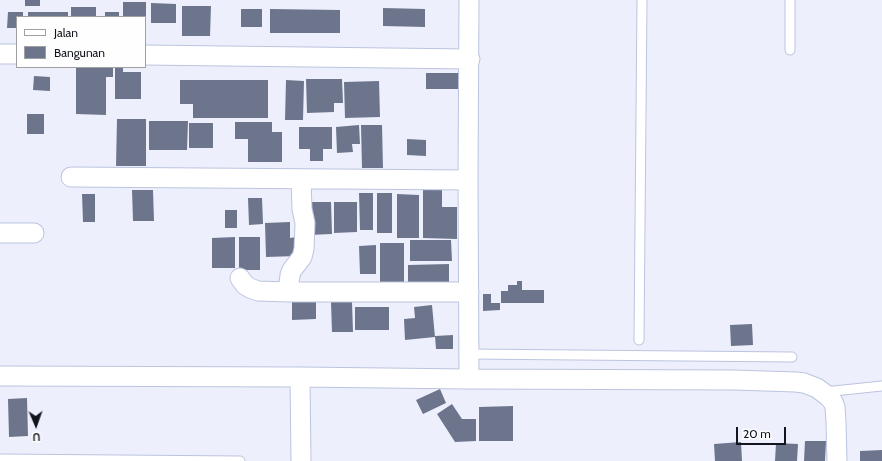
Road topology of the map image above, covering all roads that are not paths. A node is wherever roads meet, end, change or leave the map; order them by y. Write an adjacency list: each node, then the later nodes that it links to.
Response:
1 (469, 0): 8 (street)
2 (642, 0): 17 (lane)
3 (790, 0): 4 (lane)
4 (790, 50)
5 (0, 54): 6 (street)
6 (16, 54)
7 (146, 55): 8 (street)
8 (470, 59): 11 (street)
9 (71, 177): 10 (street)
10 (301, 179): 11 (street); 15 (street)
11 (468, 180): 16 (street)
12 (0, 233): 13 (street)
13 (34, 233)
14 (240, 278): 15 (street)
15 (288, 292): 16 (street)
16 (469, 292): 18 (street)
17 (639, 340)
18 (470, 354): 19 (lane); 22 (street)
19 (792, 357)
20 (0, 376): 21 (street)
21 (300, 377): 22 (street); 27 (street)
22 (470, 379): 24 (street)
23 (882, 386): 24 (lane)
24 (823, 392): 28 (street)
25 (0, 459): 26 (lane)
26 (240, 461)
27 (301, 461)
28 (837, 461)

